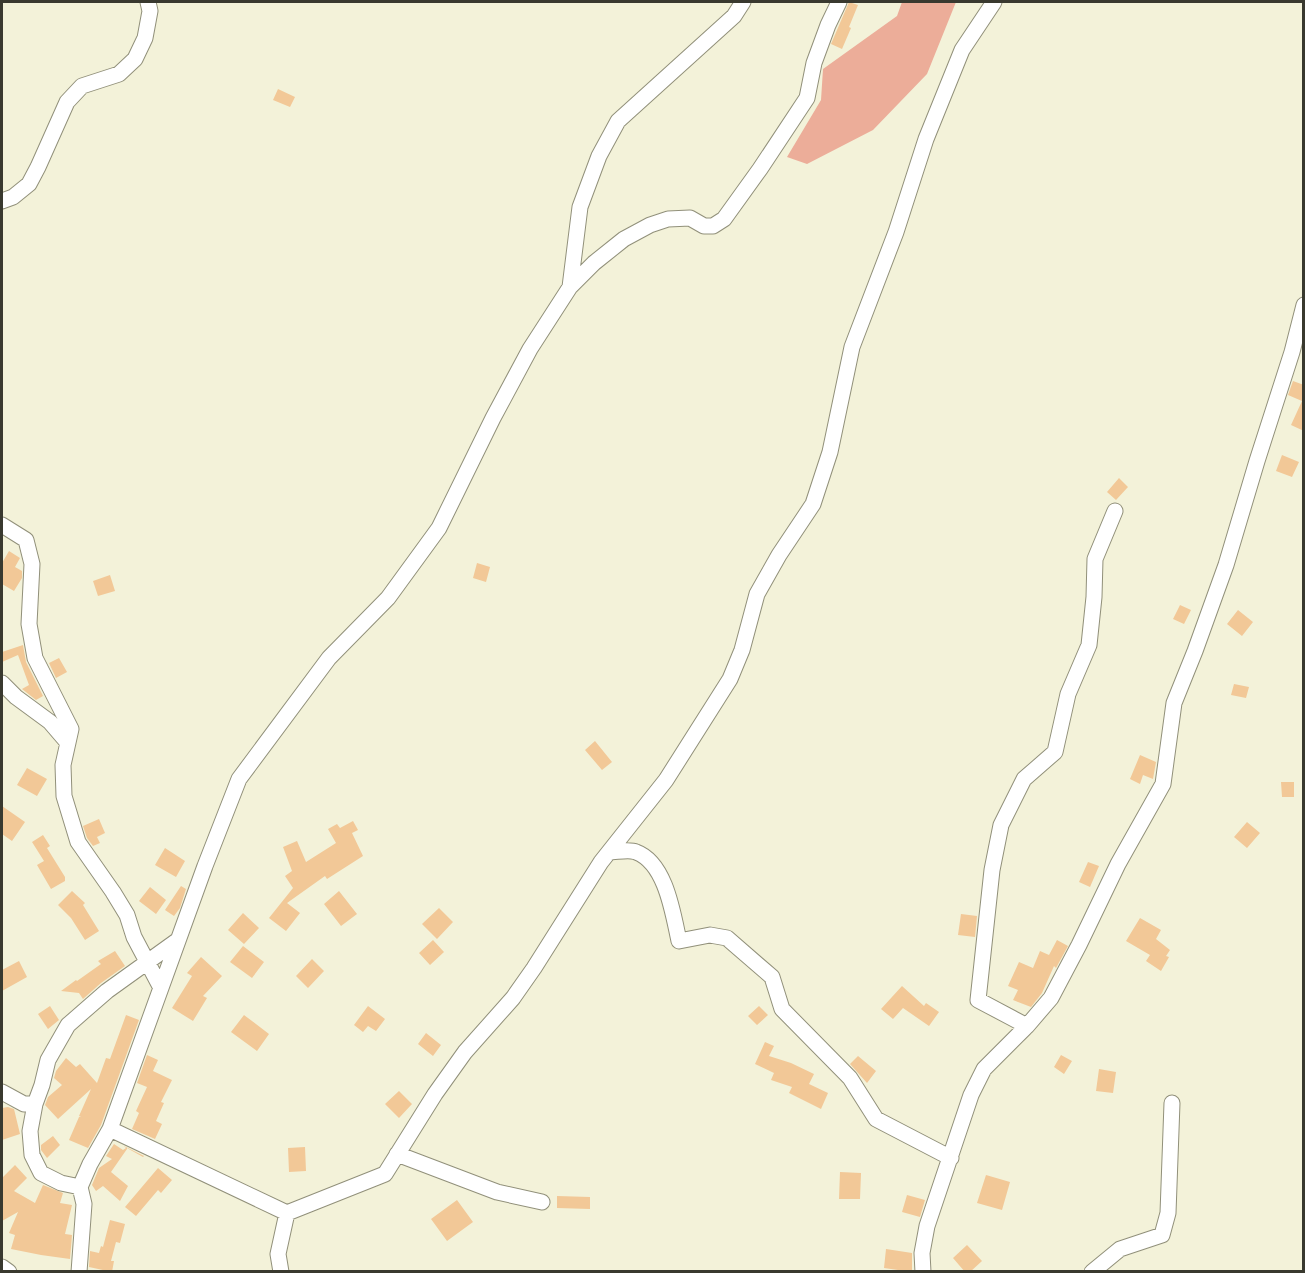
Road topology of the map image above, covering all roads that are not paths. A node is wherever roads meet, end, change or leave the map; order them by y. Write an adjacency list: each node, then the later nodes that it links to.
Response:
1 (148, 2): 5 (street)
2 (743, 2): 6 (street)
3 (839, 2): 6 (street)
4 (993, 2): 12 (street)
5 (2, 201)
6 (570, 287): 13 (street)
7 (1304, 305): 16 (street)
8 (1114, 511): 16 (street)
9 (2, 525): 11 (street)
10 (2, 683): 11 (street)
11 (68, 743): 14 (street)
12 (609, 852): 21 (street); 22 (street)
13 (178, 940): 14 (street); 15 (street)
14 (147, 962): 15 (street); 19 (street)
15 (161, 988): 20 (street)
16 (1027, 1026): 22 (street)
17 (2, 1092): 19 (street)
18 (1173, 1103): 31 (street)
19 (34, 1104): 23 (street)
20 (110, 1129): 23 (street); 25 (street)
21 (397, 1154): 24 (street); 25 (street)
22 (951, 1158): 30 (street)
23 (80, 1188): 28 (street)
24 (542, 1202)
25 (287, 1213): 29 (street)
26 (2, 1266): 27 (street)
27 (9, 1272)
28 (79, 1272)
29 (281, 1272)
30 (923, 1272)
31 (1092, 1272)

